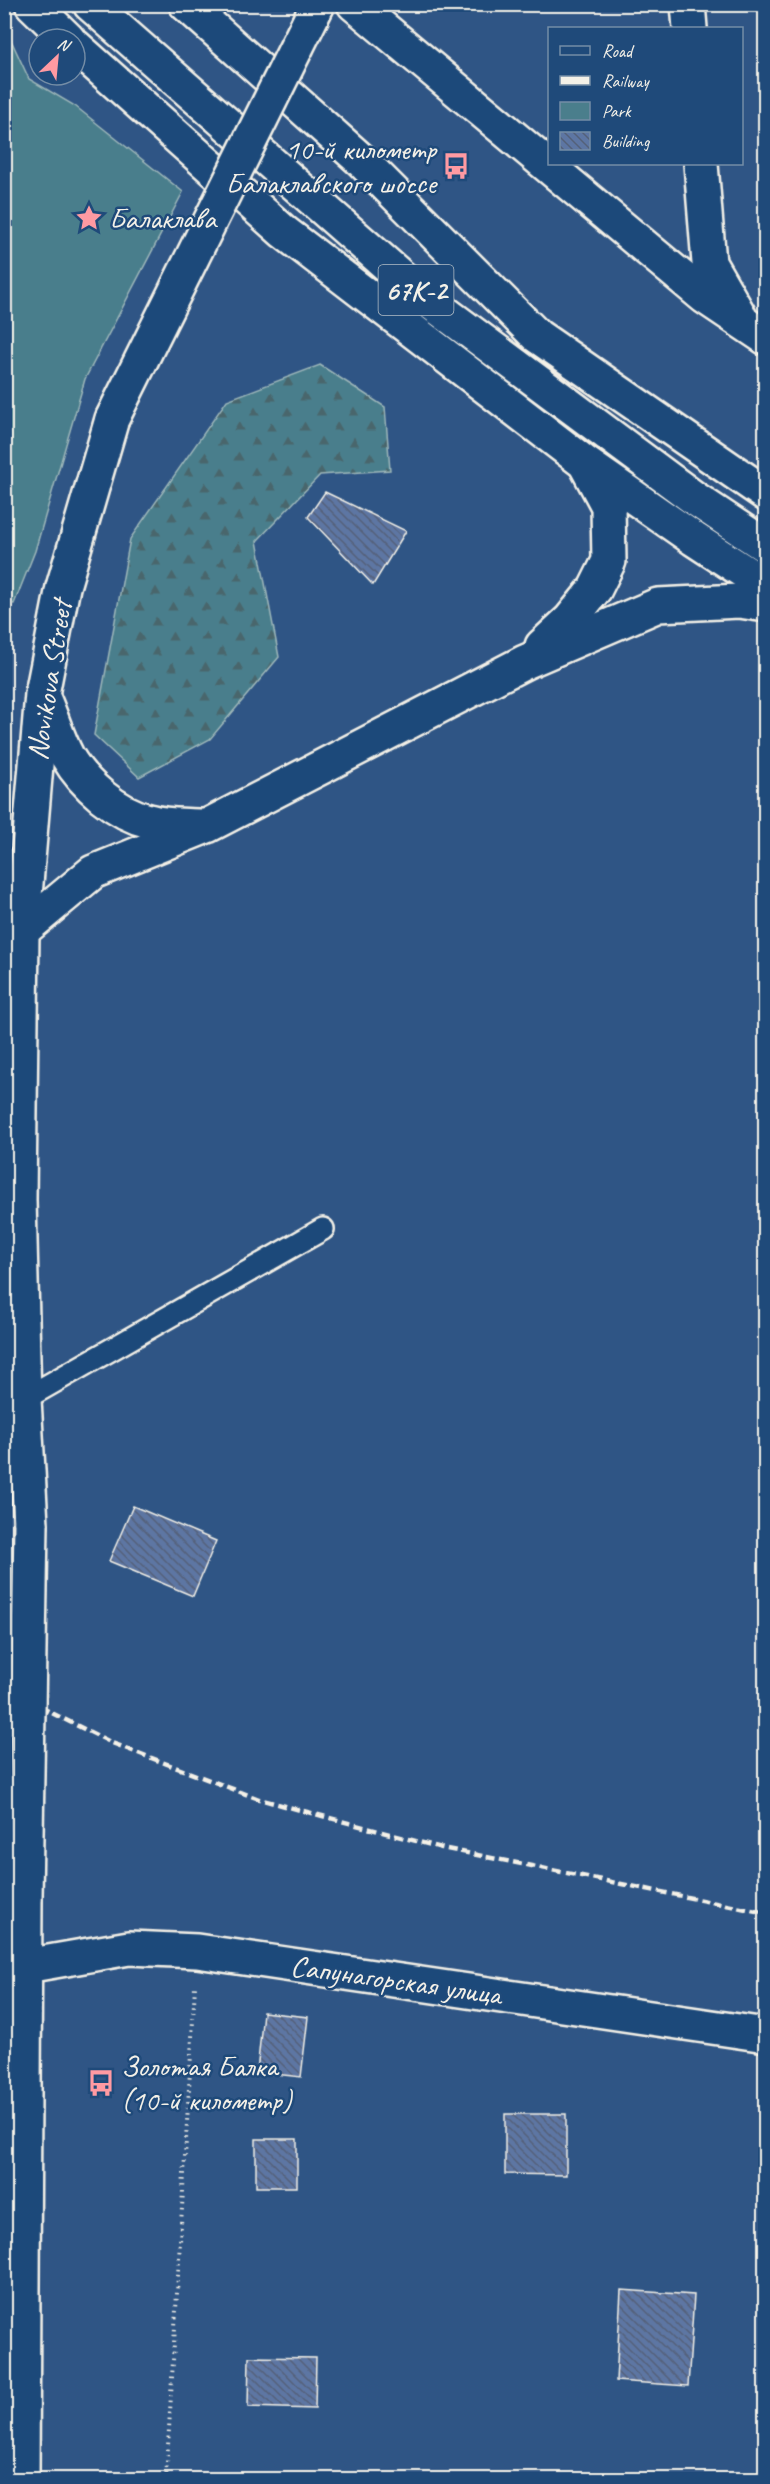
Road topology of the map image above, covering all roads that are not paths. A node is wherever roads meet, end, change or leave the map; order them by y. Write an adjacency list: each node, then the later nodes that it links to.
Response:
1 (32, 4): 8 (main road)
2 (90, 4): 16 (main road, 67К-2)
3 (186, 4): 10 (main road, 67К-2)
4 (196, 4): 10 (main road)
5 (318, 4): 20 (main road, Novikova Street, bridge)
6 (354, 4): 13 (main road)
7 (688, 4): 9 (main road)
8 (56, 27)
9 (690, 27)
10 (218, 32): 15 (main road, 67К-2)
11 (87, 57): 14 (main road)
12 (701, 165): 13 (main road)
13 (755, 331)
14 (585, 463): 17 (main road); 19 (main road)
15 (765, 494)
16 (765, 546)
17 (765, 586)
18 (765, 605): 19 (main road)
19 (525, 662): 21 (main road)
20 (42, 694): 21 (main road); 22 (main road, Novikova Street)
21 (207, 826): 22 (main road)
22 (22, 931): 24 (main road, Novikova Street)
23 (4, 1165): 24 (main road, Novikova Street)
24 (19, 1200): 26 (main road, Novikova Street)
25 (323, 1229): 26 (lane)
26 (24, 1399): 27 (main road, Novikova Street, bridge)
27 (26, 1966): 28 (main road, Сапунагорская улица); 29 (main road, Novikova Street)
28 (765, 2036)
29 (14, 2412): 30 (main road, Novikova Street)
30 (22, 2480)

